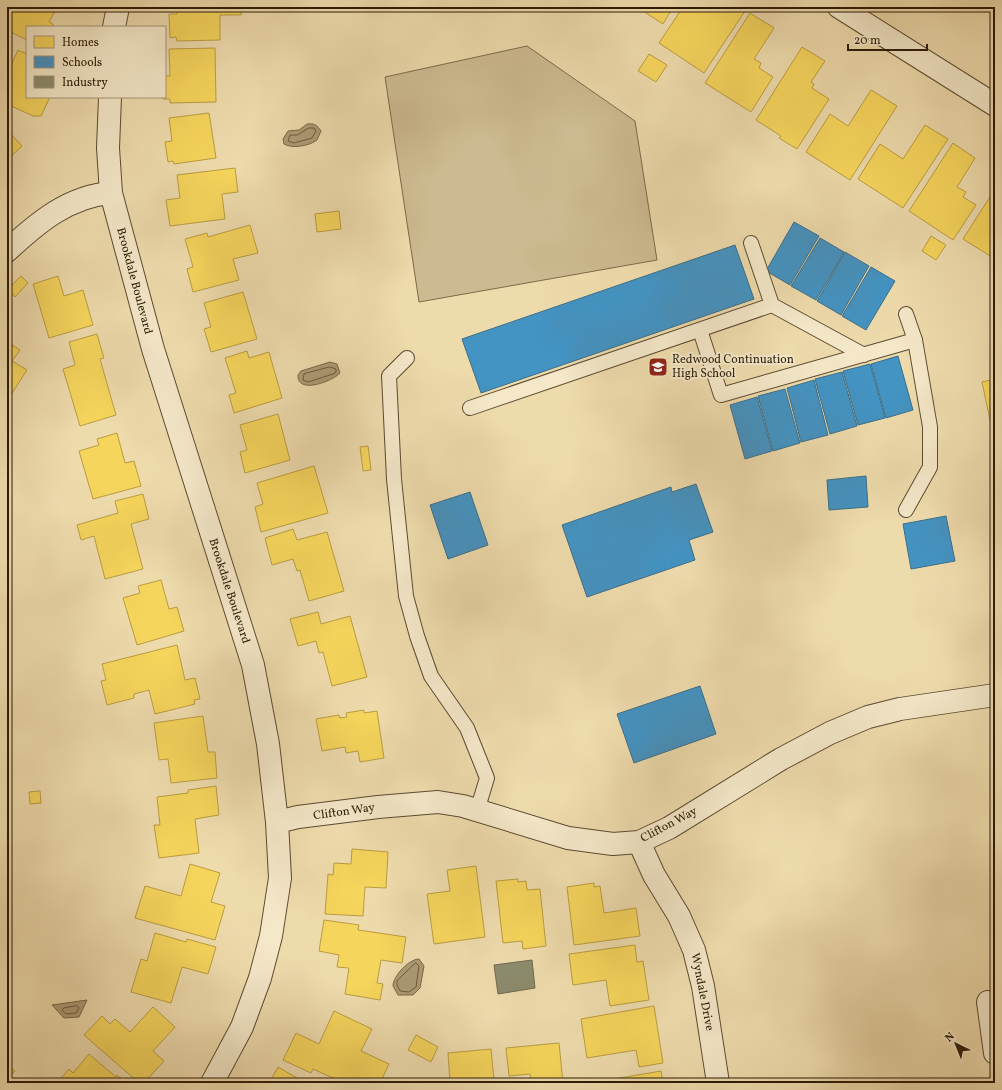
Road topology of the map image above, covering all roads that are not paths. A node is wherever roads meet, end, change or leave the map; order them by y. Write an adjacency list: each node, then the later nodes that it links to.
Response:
1 (118, 7): 3 (street)
2 (839, 7): 5 (street)
3 (114, 26)
4 (110, 98): 6 (street, Brookdale Boulevard)
5 (995, 105)
6 (111, 193): 8 (street); 19 (street, Brookdale Boulevard)
7 (751, 243): 9 (lane)
8 (7, 252)
9 (772, 305): 11 (lane); 13 (lane)
10 (906, 314): 12 (lane)
11 (700, 330): 13 (lane); 15 (lane)
12 (915, 340): 13 (lane); 16 (lane)
13 (864, 355)
14 (407, 358): 18 (lane)
15 (470, 408)
16 (906, 510)
17 (995, 695): 20 (street, Clifton Way)
18 (477, 811): 19 (street, Clifton Way); 20 (street, Clifton Way)
19 (277, 822): 23 (street, Brookdale Boulevard)
20 (639, 842): 24 (street, Wyndale Drive)
21 (988, 1002): 22 (street)
22 (995, 1052)
23 (212, 1083)
24 (718, 1083)

